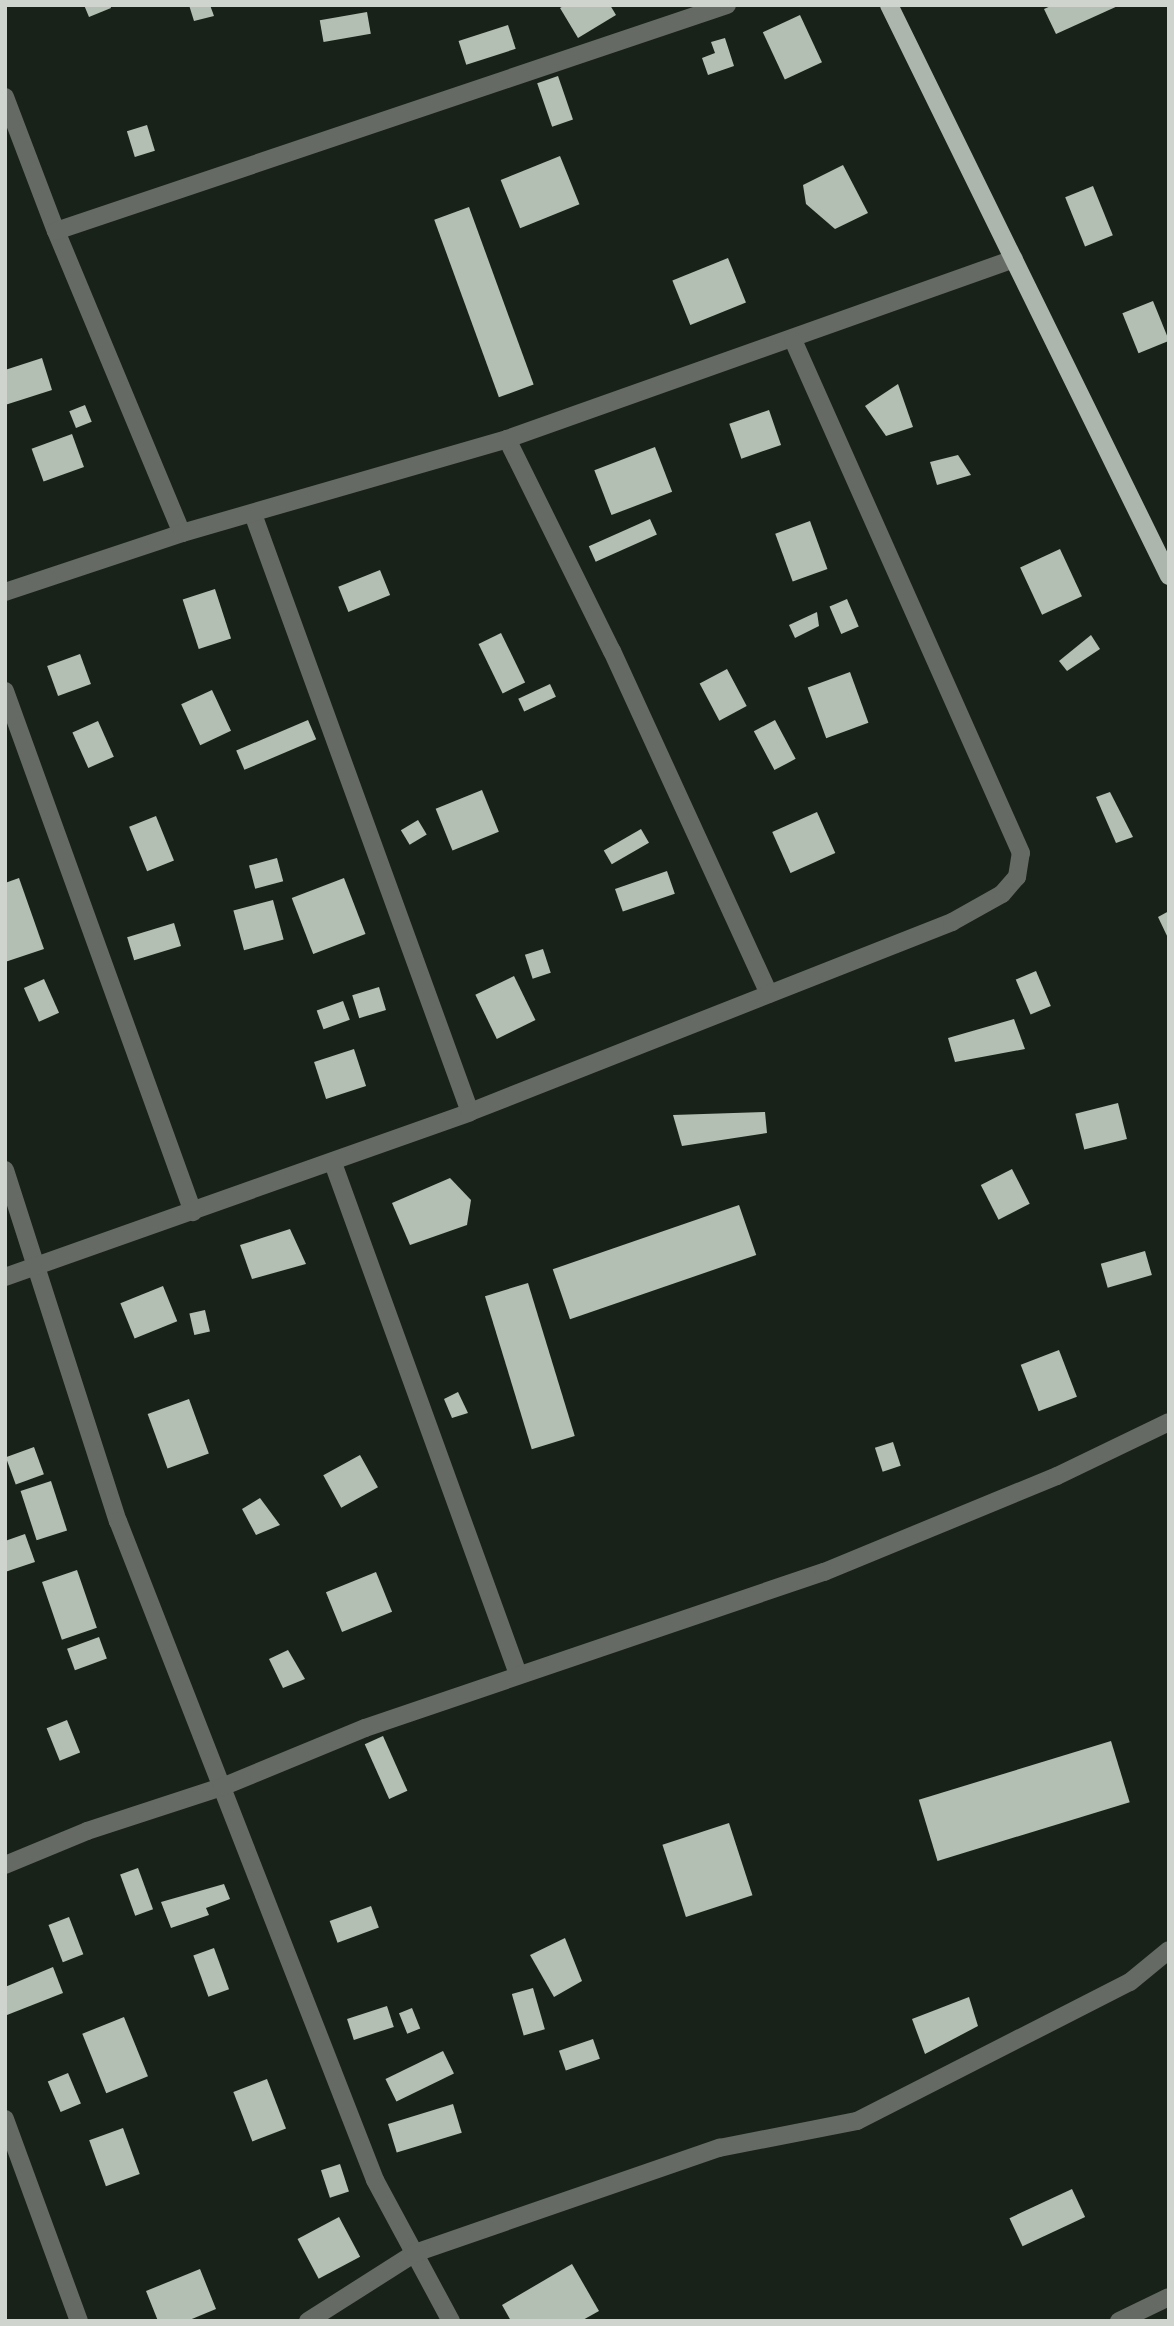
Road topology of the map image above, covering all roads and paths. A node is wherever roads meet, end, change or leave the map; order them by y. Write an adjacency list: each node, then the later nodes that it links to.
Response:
1 (727, 5): 4 (street)
2 (889, 5): 5 (main road)
3 (5, 97): 4 (street)
4 (56, 231): 9 (street)
5 (1014, 259): 6 (street); 10 (main road)
6 (793, 340): 7 (street); 13 (street)
7 (507, 439): 8 (street); 13 (street)
8 (253, 514): 9 (street); 14 (street)
9 (182, 533): 11 (street)
10 (1169, 576)
11 (5, 592)
12 (5, 691): 17 (street)
13 (769, 994): 14 (street)
14 (470, 1112): 15 (street)
15 (334, 1163): 17 (street); 21 (street)
16 (5, 1170): 18 (street)
17 (193, 1212): 18 (street)
18 (34, 1267): 19 (street); 22 (street)
19 (5, 1278)
20 (1169, 1422): 21 (street)
21 (518, 1674): 22 (street)
22 (222, 1787): 23 (street); 26 (street)
23 (5, 1866)
24 (1169, 1950): 26 (street)
25 (5, 2119): 28 (street)
26 (415, 2253): 29 (street); 30 (street)
27 (1169, 2297): 31 (street)
28 (79, 2321)
29 (308, 2321)
30 (451, 2321)
31 (1119, 2321)

